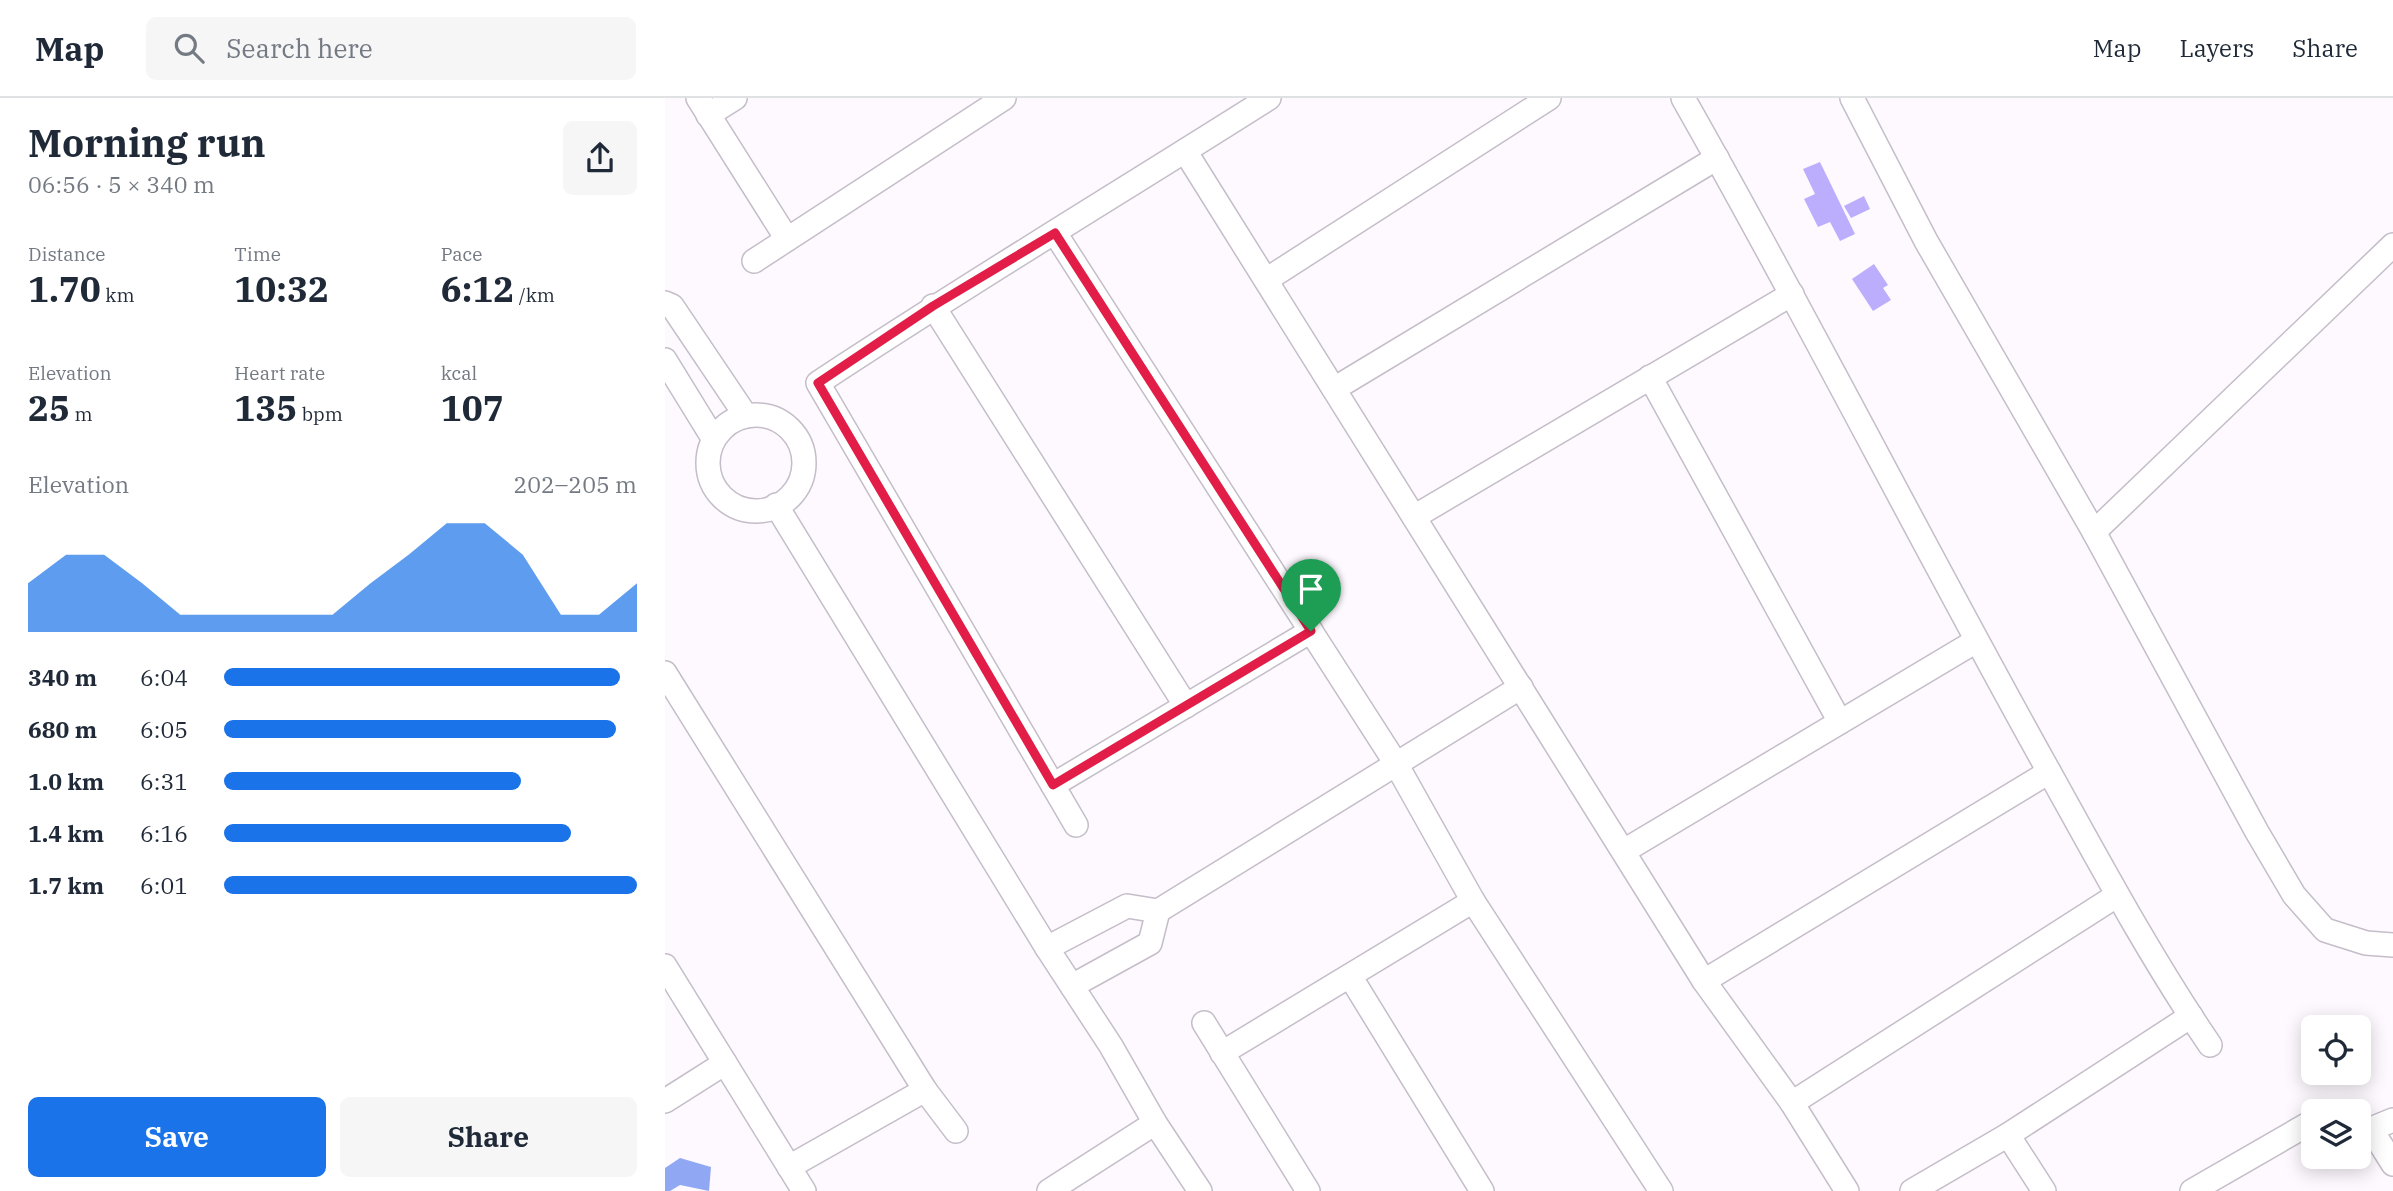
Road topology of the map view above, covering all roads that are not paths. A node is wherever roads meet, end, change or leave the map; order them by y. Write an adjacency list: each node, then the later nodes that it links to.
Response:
1 (735, 98): 7 (street)
2 (1005, 98): 11 (street)
3 (1269, 98): 8 (street)
4 (1549, 98): 14 (street)
5 (1682, 98): 9 (street)
6 (1852, 98): 25 (street)
7 (703, 106): 11 (street)
8 (1185, 151): 10 (street); 14 (street)
9 (1717, 158): 15 (street); 20 (street)
10 (1055, 233): 17 (street); 26 (street)
11 (787, 239): 13 (street)
12 (2393, 245): 25 (street)
13 (754, 261)
14 (1266, 279): 20 (street)
15 (1792, 294): 19 (street); 27 (street)
16 (665, 303): 21 (street)
17 (933, 306): 30 (street); 34 (street)
18 (665, 359): 22 (street)
19 (1650, 377): 24 (street); 31 (street)
20 (1334, 389): 24 (street)
21 (747, 416): 22 (street); 23 (street)
22 (713, 438): 23 (street)
23 (776, 505): 41 (street)
24 (1414, 517): 29 (street)
25 (2094, 532): 40 (street)
26 (1311, 631): 30 (street); 32 (street)
27 (1976, 641): 31 (street); 33 (street)
28 (665, 673): 51 (street)
29 (1521, 687): 32 (street); 36 (street)
30 (1186, 706): 34 (street)
31 (1840, 722): 36 (street)
32 (1395, 762): 38 (street); 39 (street)
33 (2049, 772): 37 (street); 44 (street)
34 (1053, 785): 35 (street)
35 (1076, 825)
36 (1624, 851): 44 (street)
37 (2116, 896): 46 (street); 53 (street)
38 (1473, 901): 43 (street); 69 (street)
39 (1158, 911): 41 (street); 45 (street)
40 (2393, 945)
41 (1047, 948): 45 (street)
42 (665, 966): 50 (street)
43 (1350, 976): 49 (street); 68 (street)
44 (1704, 981): 53 (street)
45 (1072, 986): 55 (street)
46 (2190, 1016): 48 (street); 59 (street)
47 (1204, 1023): 49 (street)
48 (2210, 1045)
49 (1222, 1053): 67 (street)
50 (725, 1063): 52 (street); 62 (street)
51 (925, 1090): 58 (street); 62 (street)
52 (665, 1101)
53 (1792, 1103): 70 (street)
54 (2393, 1120): 56 (street)
55 (1155, 1123): 65 (street); 66 (street)
56 (2371, 1126)
57 (2301, 1129): 63 (street)
58 (956, 1131)
59 (2008, 1135): 71 (street); 72 (street)
60 (2371, 1136): 61 (street)
61 (2393, 1164)
62 (789, 1167): 64 (street)
63 (2217, 1185): 73 (street)
64 (804, 1191)
65 (1049, 1191)
66 (1200, 1191)
67 (1308, 1191)
68 (1482, 1191)
69 (1661, 1191)
70 (1847, 1191)
71 (1912, 1191)
72 (2044, 1191)
73 (2192, 1191)

